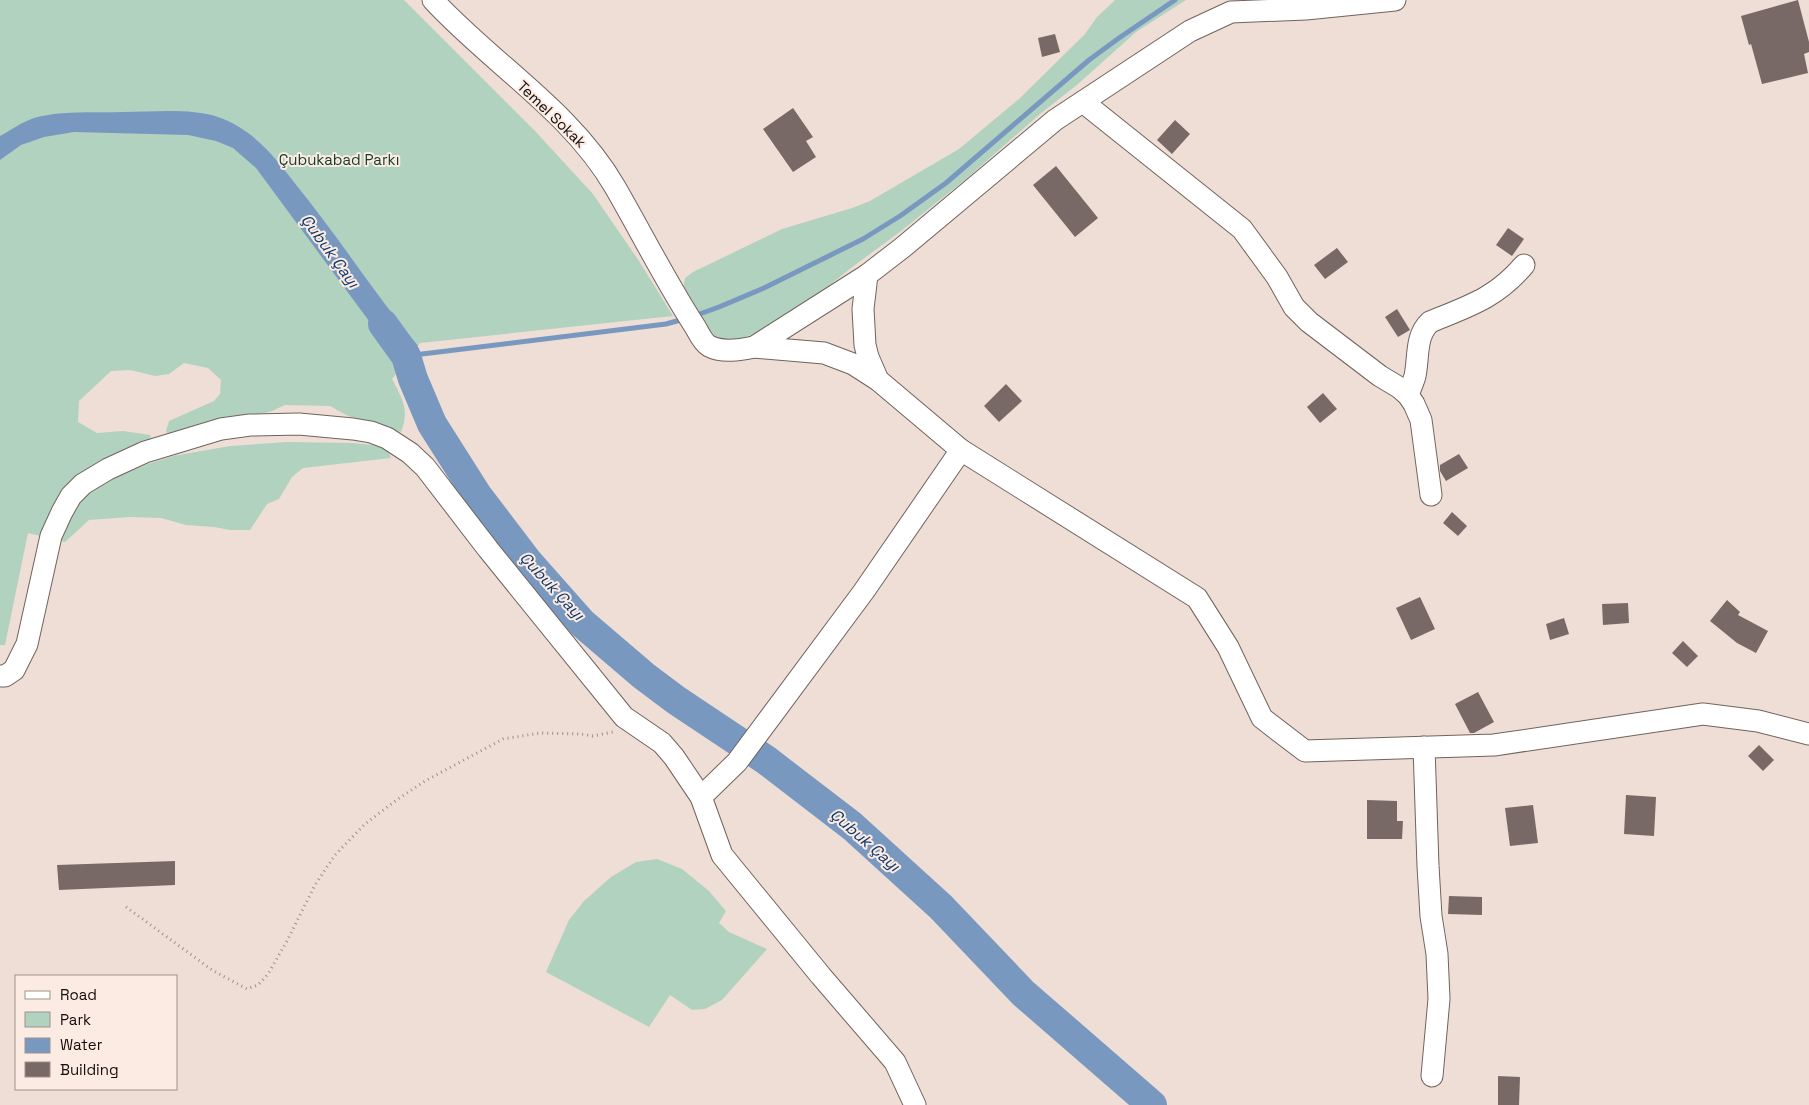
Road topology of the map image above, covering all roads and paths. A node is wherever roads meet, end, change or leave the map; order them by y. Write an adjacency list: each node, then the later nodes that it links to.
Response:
1 (433, 0): 6 (street, Temel Sokak)
2 (1394, 0): 3 (street)
3 (1083, 102): 5 (street); 8 (street)
4 (1524, 265): 8 (street)
5 (867, 275): 6 (street); 7 (street)
6 (754, 348): 7 (street)
7 (878, 380): 9 (street)
8 (1408, 395): 10 (street)
9 (961, 450): 14 (street); 15 (street)
10 (1431, 495)
11 (0, 676): 12 (street)
12 (637, 728): 15 (street); 16 (path)
13 (1809, 734): 14 (street)
14 (1424, 747): 17 (street)
15 (701, 797): 18 (street)
16 (126, 907)
17 (1432, 1076)
18 (915, 1105)

